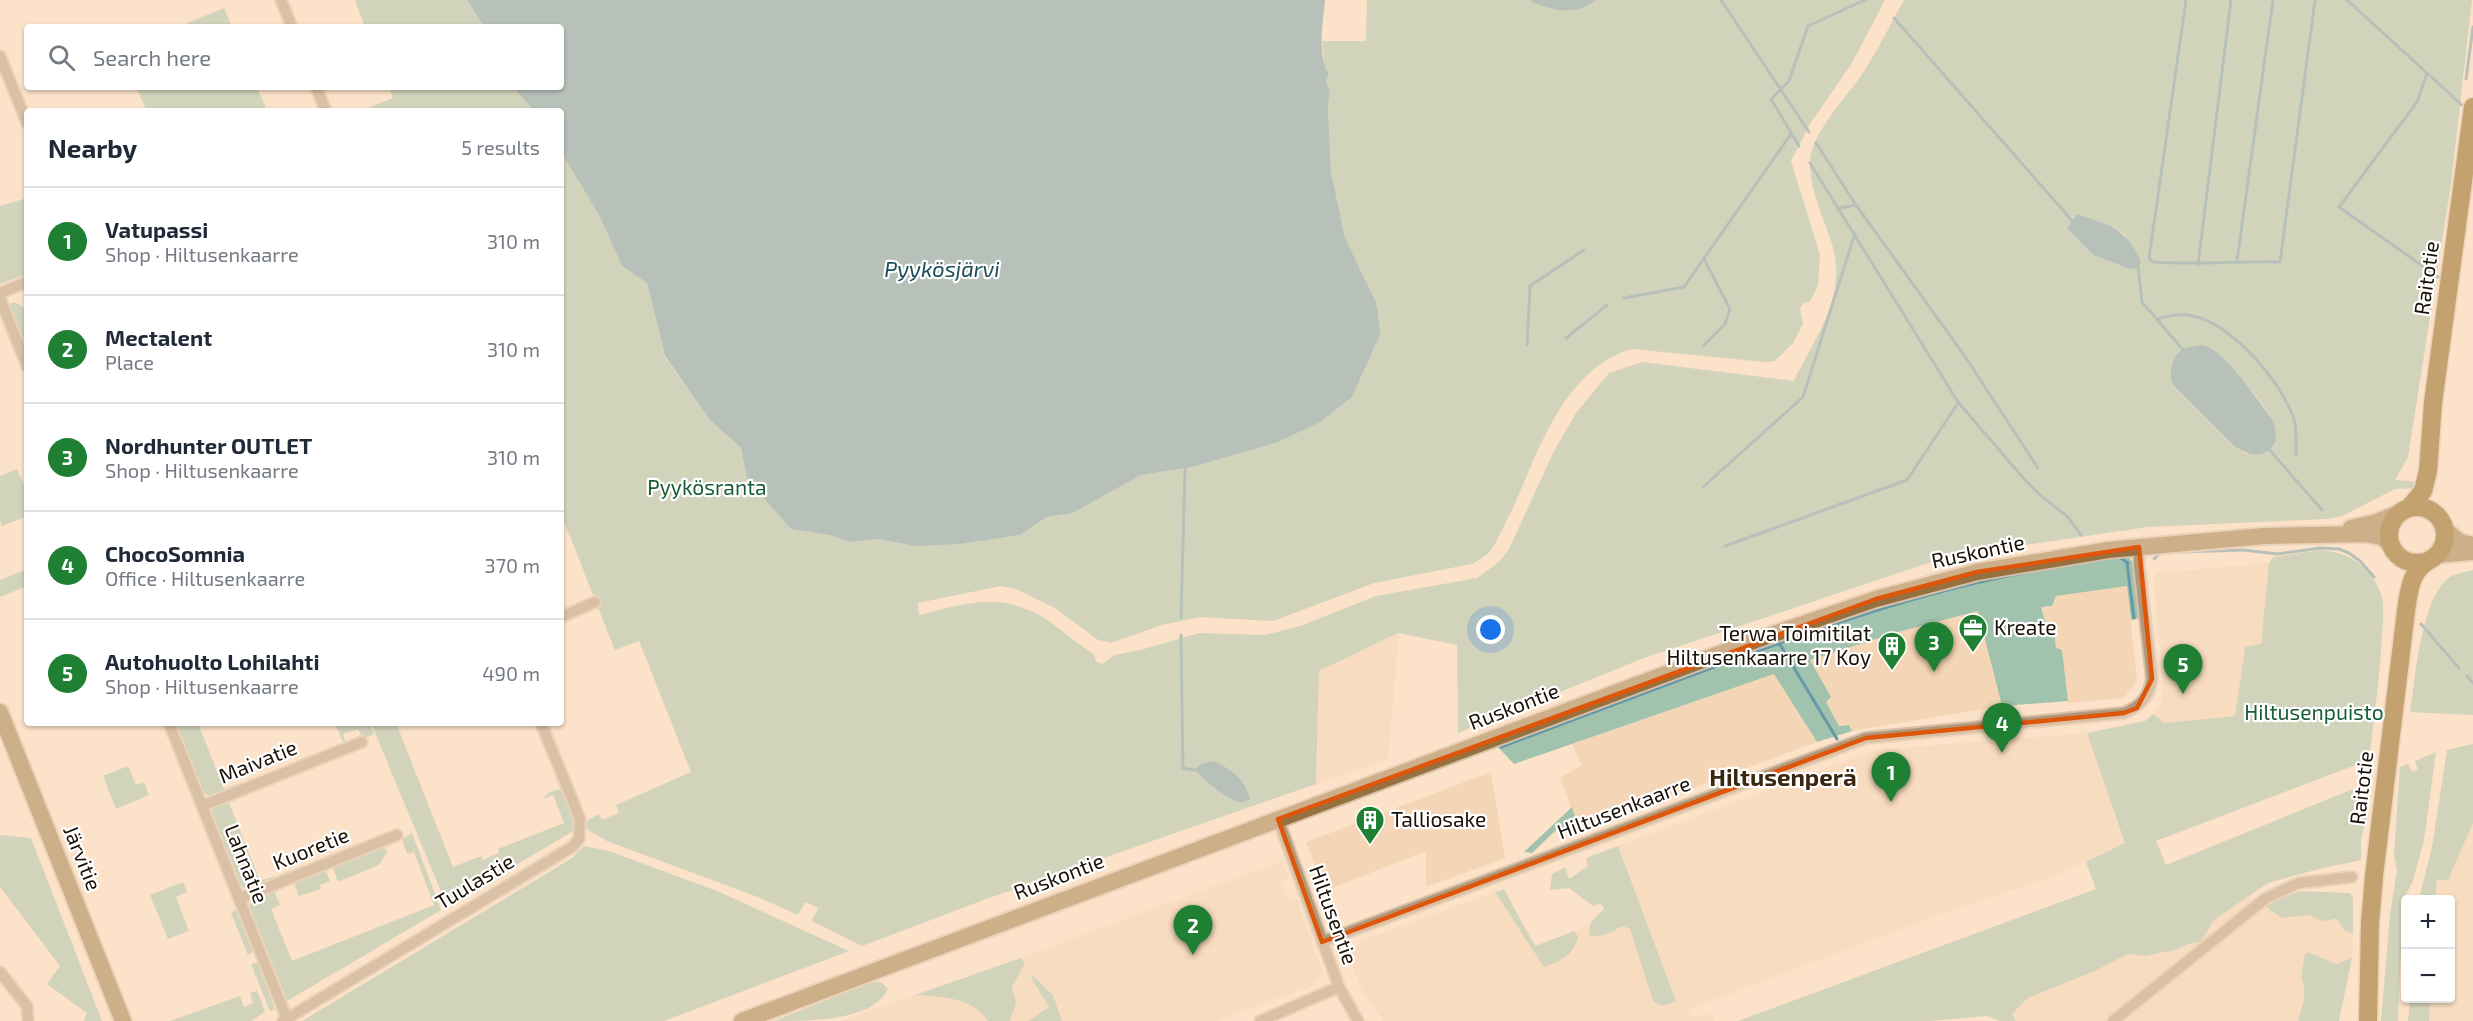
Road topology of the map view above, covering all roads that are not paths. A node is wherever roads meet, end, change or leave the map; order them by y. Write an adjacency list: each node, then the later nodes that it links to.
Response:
1 (281, 0): 2 (street)
2 (291, 24)
3 (0, 56): 7 (street)
4 (317, 90): 6 (street)
5 (2473, 107): 12 (main road, Raitotie)
6 (325, 108)
7 (24, 116)
8 (24, 283): 9 (street)
9 (0, 293)
10 (0, 298): 11 (street)
11 (24, 358)
12 (2430, 456): 13 (main road, Raitotie); 14 (main road, Raitotie)
13 (2405, 510): 14 (main road); 15 (main road, Ruskontie); 18 (main road)
14 (2443, 525): 16 (main road); 20 (main road)
15 (2326, 534): 17 (main road, Ruskontie); 18 (main road, Ruskontie)
16 (2473, 545)
17 (2139, 547): 29 (main road, Ruskontie); 34 (street, Hiltusenkaarre)
18 (2392, 547): 20 (main road); 23 (main road, Raitotie)
19 (2473, 552): 20 (main road)
20 (2432, 558): 23 (main road, Raitotie)
21 (595, 602): 22 (street)
22 (564, 616)
23 (2406, 624): 31 (main road, Raitotie)
24 (0, 712): 39 (main road, Järvitie)
25 (170, 726): 28 (street, Lahnatie)
26 (542, 726): 37 (street, Tuulastie)
27 (362, 742): 28 (street, Maivatie)
28 (202, 806): 32 (street, Lahnatie)
29 (1278, 819): 34 (street, Hiltusentie); 40 (main road, Ruskontie)
30 (397, 835): 32 (street, Kuoretie)
31 (2374, 876): 33 (main road, Raitotie); 43 (street)
32 (239, 899): 37 (street, Lahnatie)
33 (2370, 923): 44 (main road, Raitotie); 45 (main road, Raitotie)
34 (1322, 942): 36 (street, Hiltusentie)
35 (0, 972): 38 (street)
36 (1339, 987): 41 (street); 42 (street, Hiltusentie)
37 (285, 1020)
38 (28, 1021)
39 (123, 1021)
40 (742, 1021)
41 (1260, 1021)
42 (1358, 1021)
43 (2113, 1021)
44 (2357, 1021)
45 (2368, 1021)

